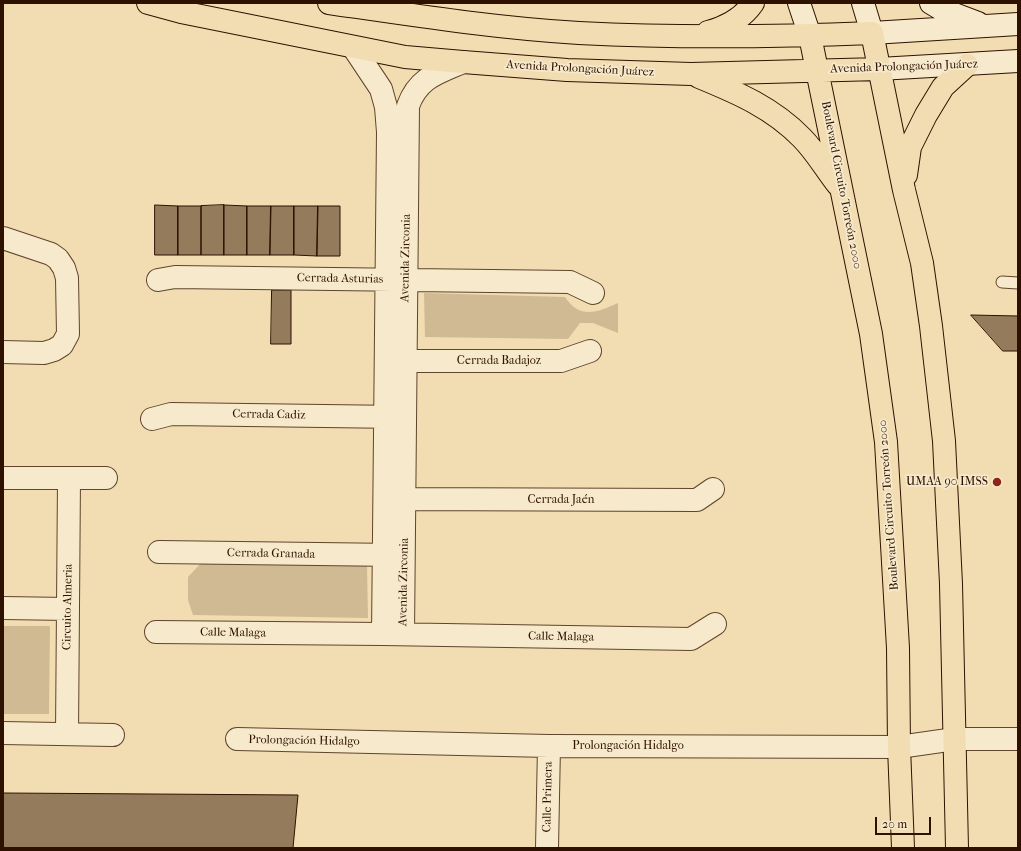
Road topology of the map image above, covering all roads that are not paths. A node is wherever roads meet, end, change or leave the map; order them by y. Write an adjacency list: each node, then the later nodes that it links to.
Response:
1 (148, 3): 13 (main road, Avenida Prolongación Juárez)
2 (329, 3): 3 (main road)
3 (333, 3): 12 (main road)
4 (753, 3): 12 (main road)
5 (799, 3): 11 (street, Boulevard Circuito Torreón 2000)
6 (863, 3): 10 (street)
7 (931, 3): 9 (street)
8 (1018, 24): 9 (street)
9 (985, 26): 10 (street)
10 (872, 33): 11 (main road); 17 (main road)
11 (810, 36): 12 (main road); 18 (main road, Boulevard Circuito Torreón 2000)
12 (693, 37)
13 (353, 47): 15 (main road, Avenida Prolongación Juárez); 24 (street, Avenida Zirconia)
14 (1018, 61): 16 (street, Avenida Prolongación Juárez)
15 (463, 62): 19 (main road, Avenida Prolongación Juárez); 24 (street, Avenida Zirconia)
16 (967, 65): 17 (street, Avenida Prolongación Juárez); 20 (main road)
17 (879, 69): 18 (main road, Avenida Prolongación Juárez); 20 (main road)
18 (818, 70): 19 (main road, Avenida Prolongación Juárez); 21 (main road, Boulevard Circuito Torreón 2000)
19 (691, 74): 21 (main road)
20 (904, 190): 50 (main road)
21 (842, 191): 52 (main road, Boulevard Circuito Torreón 2000)
22 (3, 238): 29 (street)
23 (158, 280): 24 (street, Cerrada Asturias)
24 (397, 280): 27 (street, Cerrada Asturias); 30 (street, Avenida Zirconia)
25 (1002, 282): 26 (lane)
26 (1018, 283)
27 (593, 293)
28 (590, 351): 30 (street, Cerrada Badajoz)
29 (3, 352)
30 (396, 361): 31 (street, Avenida Zirconia)
31 (395, 417): 32 (street, Cerrada Cadiz); 37 (street, Avenida Zirconia)
32 (152, 419)
33 (3, 478): 35 (street)
34 (106, 478): 35 (street)
35 (69, 479): 41 (street, Circuito Almeria)
36 (713, 489): 37 (street, Cerrada Jaén)
37 (395, 499): 39 (street, Avenida Zirconia)
38 (158, 552): 39 (street, Cerrada Granada)
39 (394, 555): 44 (street, Avenida Zirconia)
40 (3, 608): 41 (street)
41 (68, 609): 46 (street, Circuito Almeria)
42 (715, 624): 44 (street, Calle Malaga)
43 (156, 632): 44 (street, Calle Malaga)
44 (393, 634)
45 (3, 733): 46 (street)
46 (67, 734): 47 (street)
47 (113, 735)
48 (1018, 738): 50 (street, Prolongación Hidalgo)
49 (238, 739): 51 (street, Prolongación Hidalgo)
50 (956, 739): 52 (street, Prolongación Hidalgo); 55 (main road)
51 (549, 746): 52 (street, Prolongación Hidalgo); 53 (street, Calle Primera)
52 (899, 747): 54 (main road, Boulevard Circuito Torreón 2000)
53 (547, 848)
54 (903, 848)
55 (957, 848)

